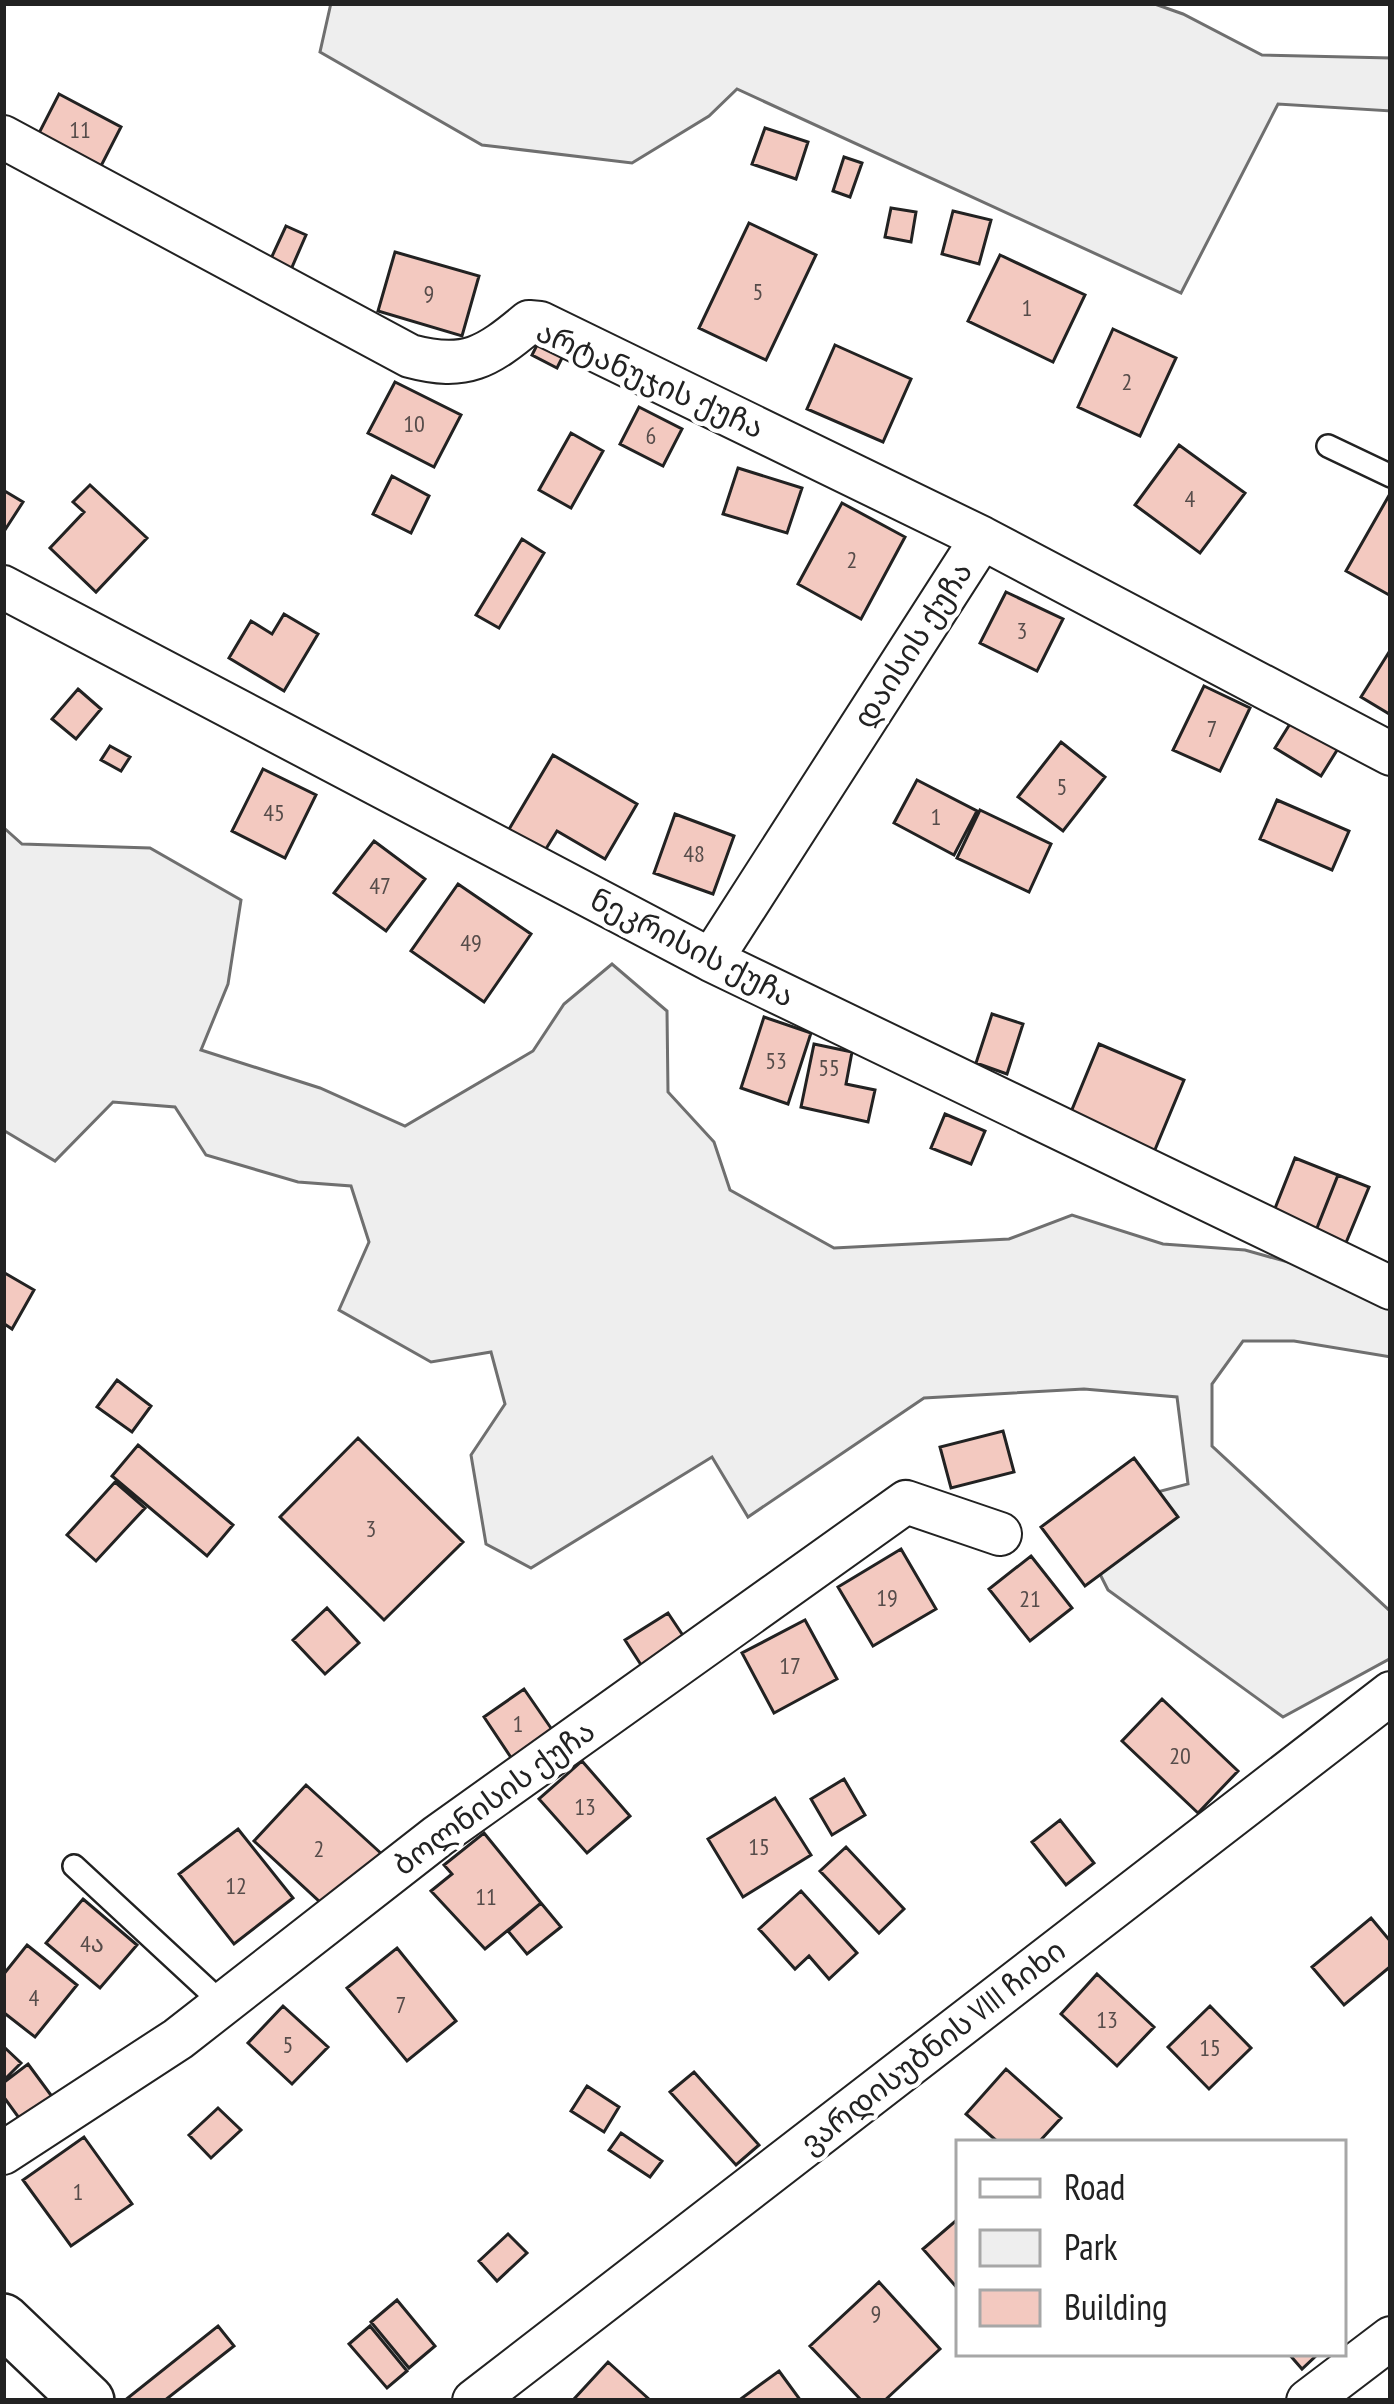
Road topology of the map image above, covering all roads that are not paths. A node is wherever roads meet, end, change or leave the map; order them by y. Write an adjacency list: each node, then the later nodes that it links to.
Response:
1 (3, 137): 4 (street, არტანუჯის ქუჩა)
2 (1328, 446): 3 (lane)
3 (1391, 476)
4 (982, 538): 6 (street, დაისის ქუჩა); 7 (street, დაისის ქუჩა)
5 (3, 587): 7 (street, ნეკრისის ქუჩა)
6 (1391, 754)
7 (712, 960): 8 (street, ნეკრისის ქუჩა)
8 (1391, 1288)
9 (1000, 1534): 12 (street, ბოლნისის ქუჩა)
10 (1391, 1693): 17 (street, ვარდისუბნის VIII ჩიხი)
11 (74, 1866): 12 (lane)
12 (223, 2004): 13 (street, ბოლნისის ქუჩა)
13 (3, 2153)
14 (3, 2320): 16 (street)
15 (1391, 2338): 18 (street)
16 (88, 2401)
17 (474, 2401)
18 (1308, 2401)

